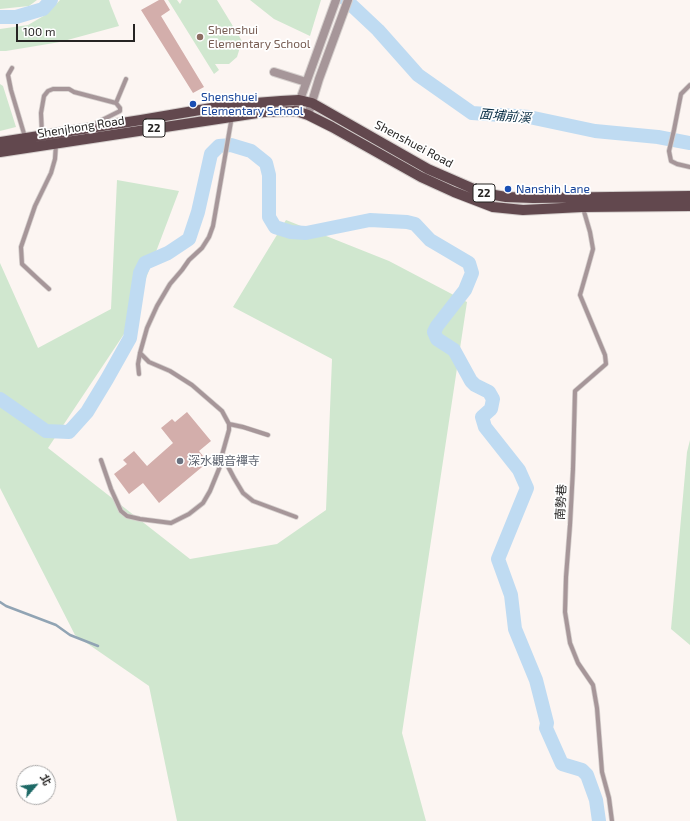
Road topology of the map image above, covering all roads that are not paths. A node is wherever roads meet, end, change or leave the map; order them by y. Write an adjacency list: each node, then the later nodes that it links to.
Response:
1 (336, 0): 5 (street)
2 (348, 0): 10 (street)
3 (12, 68): 17 (lane)
4 (274, 72): 5 (street)
5 (308, 78): 8 (street)
6 (126, 79): 9 (lane)
7 (690, 85): 21 (lane)
8 (299, 100): 10 (main road, Shenshuei Road / 22); 11 (main road, Shenjhong Road / 22); 12 (street)
9 (116, 103): 15 (lane); 16 (lane)
10 (312, 103): 13 (street); 23 (main road, Shenshuei Road / 22)
11 (229, 105): 14 (lane); 15 (main road, Shenjhong Road / 22)
12 (296, 111): 13 (main road, Shenjhong Road / 22); 14 (main road, Shenjhong Road / 22)
13 (308, 115): 23 (main road, Shenshuei Road / 22)
14 (232, 116): 18 (main road, Shenjhong Road / 22); 26 (lane)
15 (84, 129): 18 (main road, Shenjhong Road / 22)
16 (42, 135): 17 (main road, Shenjhong Road / 22); 18 (main road, Shenjhong Road / 22)
17 (25, 137): 19 (main road, Shenjhong Road / 22)
18 (55, 139): 20 (main road, Shenjhong Road / 22); 25 (lane)
19 (0, 142)
20 (0, 152)
21 (690, 167)
22 (690, 196): 23 (main road, Shenshuei Road / 22)
23 (582, 203): 24 (main road, Shenshuei Road / 22); 33 (lane, 南勢巷)
24 (690, 206)
25 (49, 288)
26 (140, 353): 27 (lane); 28 (lane)
27 (139, 374)
28 (229, 424): 29 (lane); 30 (lane)
29 (268, 435)
30 (222, 455): 31 (lane); 32 (lane)
31 (101, 460)
32 (296, 517)
33 (612, 821)

